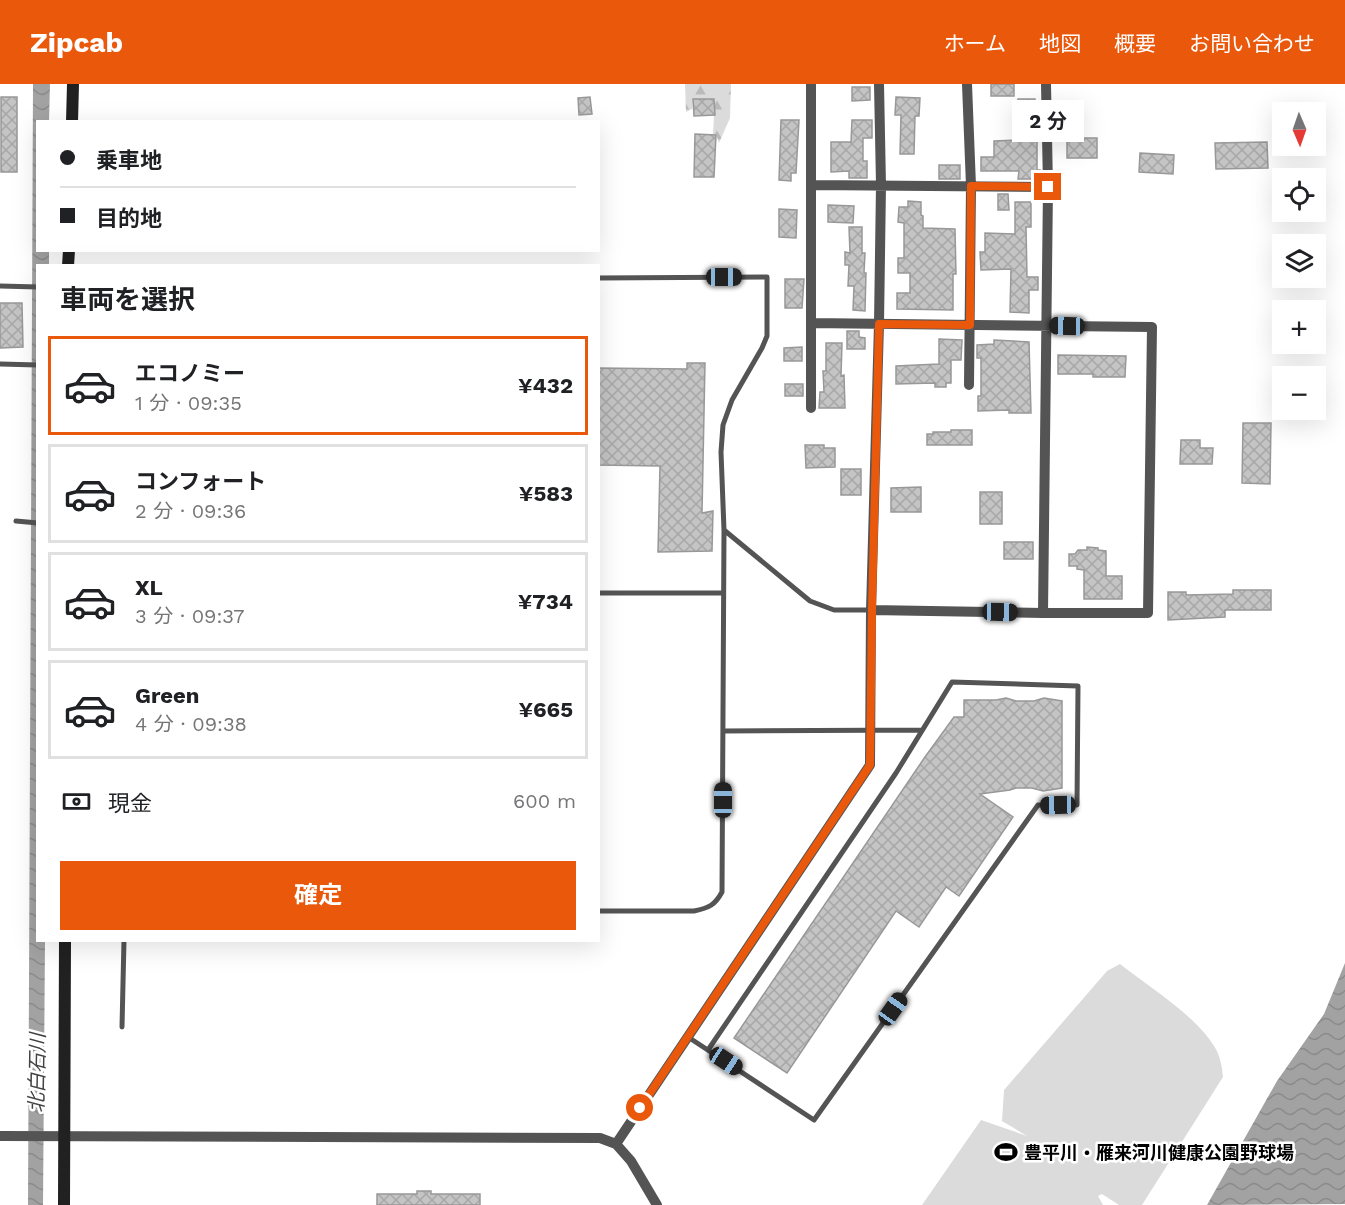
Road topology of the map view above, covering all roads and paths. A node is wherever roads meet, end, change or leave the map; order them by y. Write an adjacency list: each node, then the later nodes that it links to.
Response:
1 (74, 84): 6 (main road)
2 (811, 84): 7 (street)
3 (879, 84): 8 (street)
4 (967, 84): 9 (street)
5 (1046, 84): 10 (street)
6 (72, 120)
7 (812, 185): 8 (street); 14 (street)
8 (881, 185): 9 (street); 15 (street)
9 (971, 186): 10 (street); 16 (street)
10 (1048, 187): 17 (street)
11 (600, 278): 24 (lane)
12 (0, 286): 13 (lane)
13 (36, 287)
14 (811, 323): 15 (street); 21 (street)
15 (879, 324): 16 (street); 27 (street)
16 (970, 325): 17 (street); 20 (street)
17 (1046, 326): 28 (street); 28 (street)
18 (0, 364): 19 (lane)
19 (36, 365)
20 (969, 385)
21 (811, 408)
22 (16, 520): 23 (lane)
23 (36, 523)
24 (723, 530): 25 (lane); 27 (lane)
25 (723, 592): 26 (lane); 31 (lane)
26 (600, 593)
27 (872, 610): 28 (street); 29 (street)
28 (1043, 613)
29 (872, 729): 30 (lane); 31 (lane); 36 (street)
30 (922, 730): 37 (lane); 37 (lane)
31 (723, 731): 32 (lane)
32 (600, 911)
33 (65, 942): 39 (main road)
34 (124, 942): 35 (lane)
35 (122, 1027)
36 (688, 1037): 37 (lane); 40 (street)
37 (708, 1050)
38 (0, 1136): 39 (street)
39 (65, 1137): 40 (street); 41 (main road)
40 (616, 1144): 42 (street)
41 (64, 1205)
42 (657, 1205)

